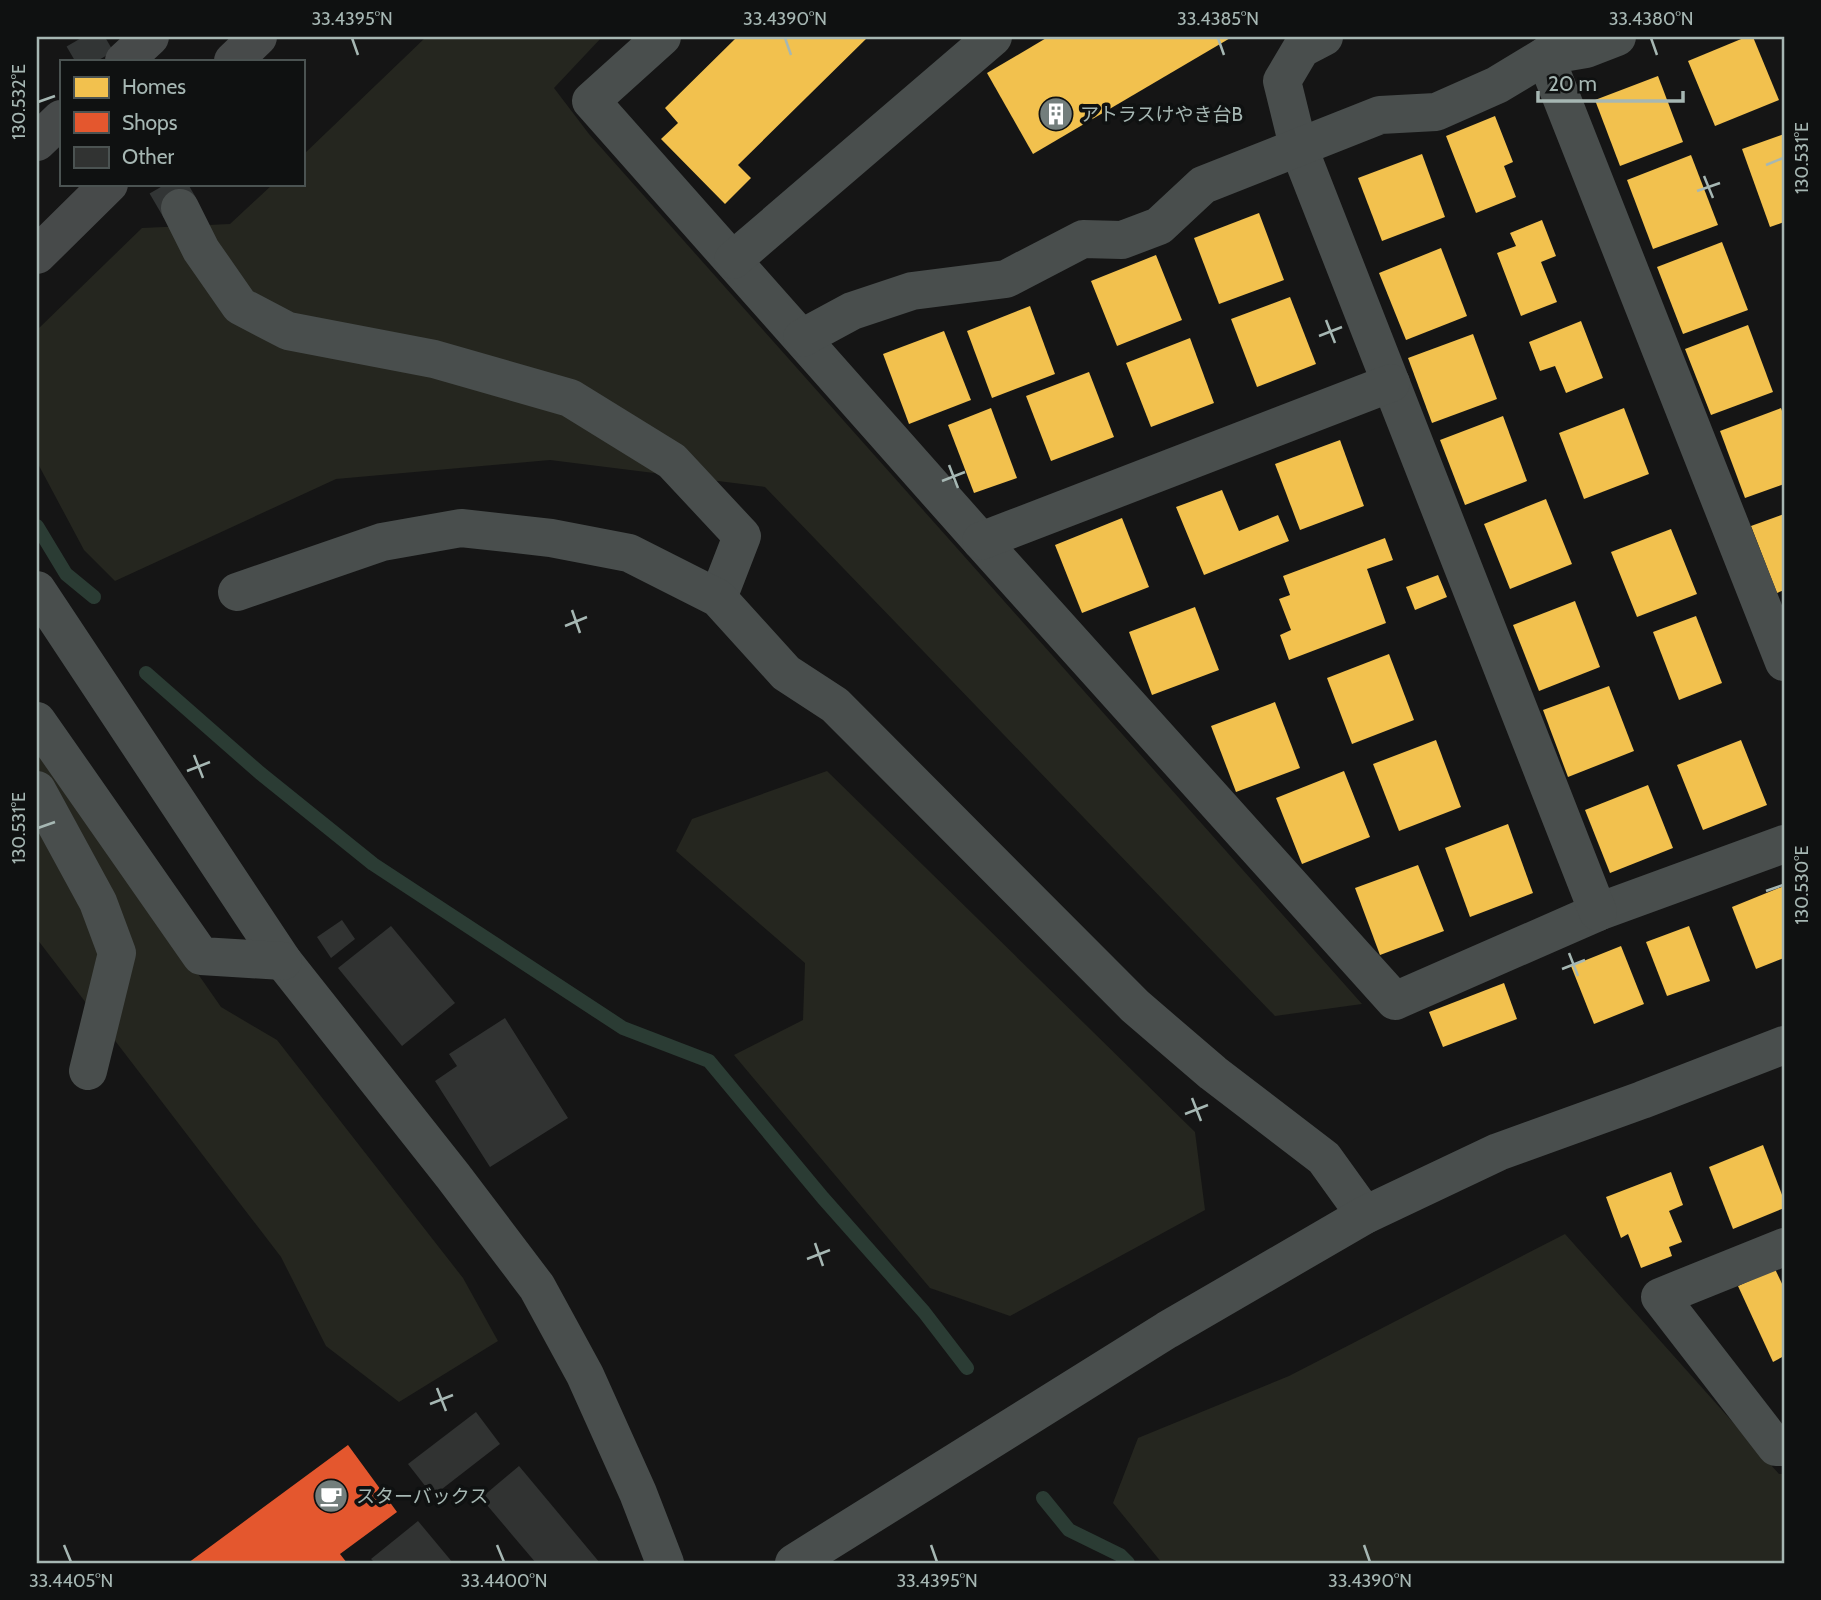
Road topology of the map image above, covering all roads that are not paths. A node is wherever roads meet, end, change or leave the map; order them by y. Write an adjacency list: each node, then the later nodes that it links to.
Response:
1 (150, 37): 8 (highway)
2 (258, 37): 9 (highway)
3 (662, 37): 16 (street)
4 (993, 37): 16 (street)
5 (1324, 37): 12 (street)
6 (1617, 37): 7 (street)
7 (1545, 56): 12 (street); 23 (street)
8 (125, 60)
9 (234, 60)
10 (60, 120): 11 (highway)
11 (37, 142)
12 (1298, 146): 17 (street); 18 (street)
13 (107, 186): 15 (highway)
14 (180, 208): 22 (street)
15 (37, 255)
16 (733, 260): 17 (street)
17 (802, 338): 19 (street)
18 (1391, 383): 19 (street); 27 (street)
19 (981, 541): 27 (street)
20 (37, 590): 28 (street)
21 (237, 592): 22 (street)
22 (718, 598): 31 (street)
23 (1784, 662)
24 (37, 721): 28 (street)
25 (37, 790): 30 (street)
26 (1784, 844): 27 (street)
27 (1598, 912)
28 (283, 961): 34 (street)
29 (1784, 1045): 31 (street)
30 (88, 1070)
31 (1365, 1215): 35 (street)
32 (1784, 1247): 33 (street)
33 (1784, 1447)
34 (665, 1563)
35 (794, 1563)

